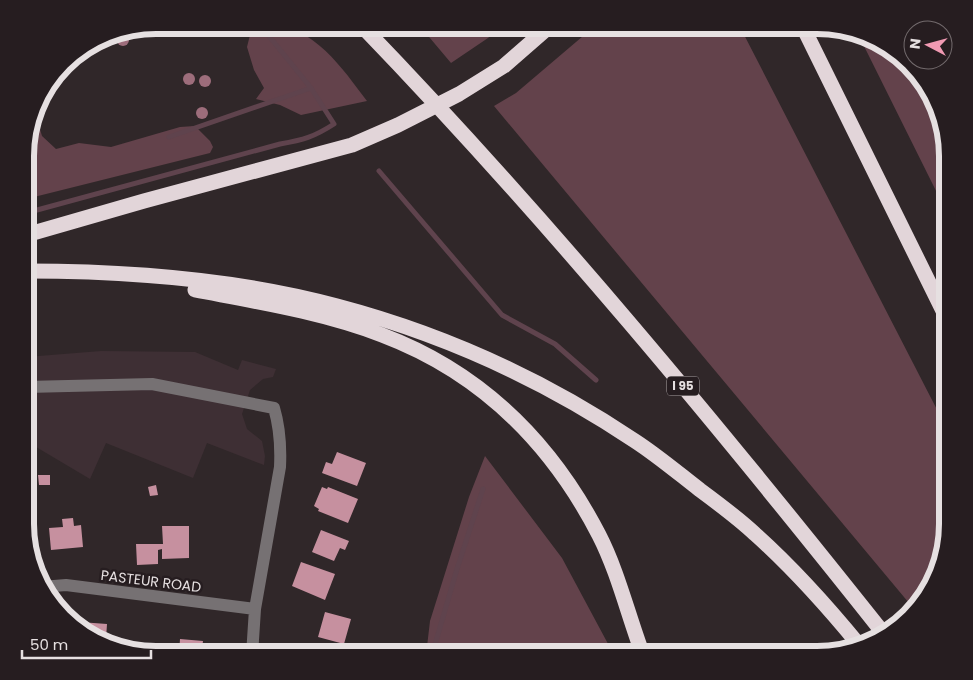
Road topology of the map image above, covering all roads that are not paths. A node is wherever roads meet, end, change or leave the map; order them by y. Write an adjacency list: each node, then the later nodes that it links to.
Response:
1 (370, 34): 11 (highway, I 95)
2 (541, 34): 4 (highway)
3 (806, 34): 7 (highway)
4 (34, 233)
5 (34, 271): 6 (highway)
6 (85, 272): 12 (highway); 14 (highway)
7 (939, 303)
8 (34, 387): 10 (street)
9 (51, 586): 10 (street, PASTEUR ROAD)
10 (255, 609): 13 (street)
11 (880, 629)
12 (855, 640)
13 (253, 646)
14 (640, 646)

